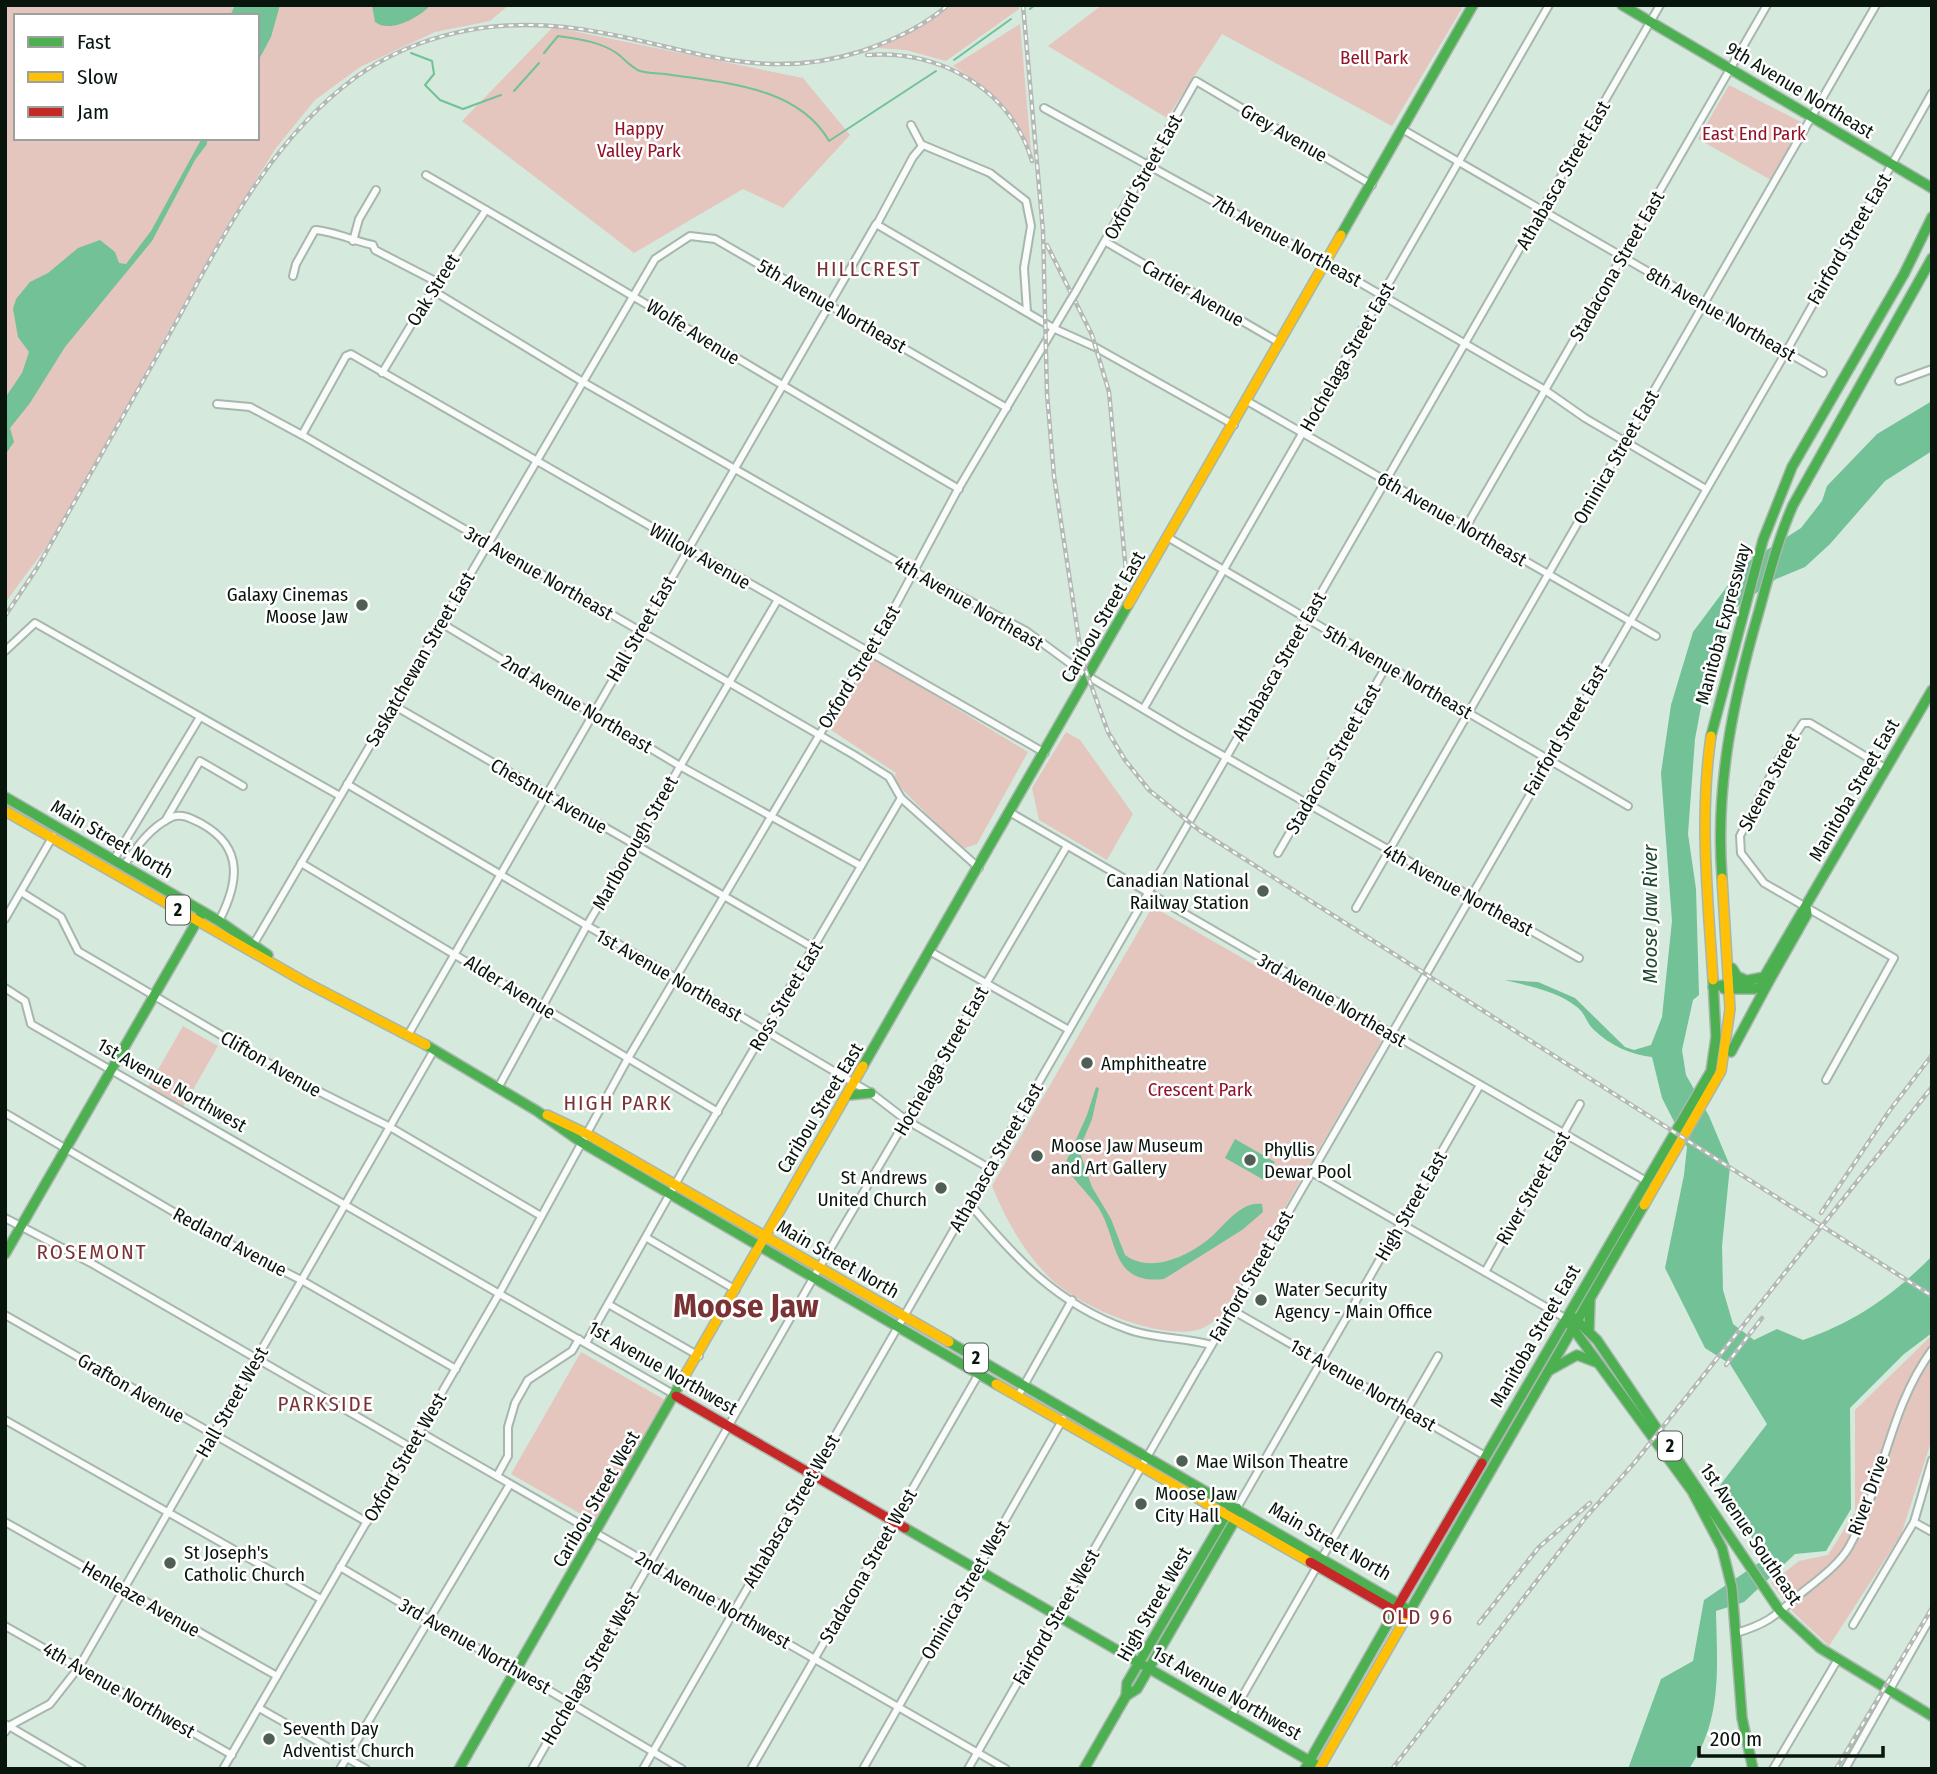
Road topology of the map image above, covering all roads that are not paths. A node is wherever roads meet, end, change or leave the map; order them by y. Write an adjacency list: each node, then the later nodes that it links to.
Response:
1 (1474, 5): 14 (main road, Caribou Street East)
2 (1549, 5): 16 (street, Hochelaga Street East)
3 (1622, 5): 7 (main road, 9th Avenue Northeast)
4 (1660, 5): 7 (street, Athabasca Street East)
5 (1768, 5): 8 (street, Stadacona Street East)
6 (1876, 5): 12 (street, Ominica Street East)
7 (1650, 22): 8 (main road, 9th Avenue Northeast); 24 (street, Athabasca Street East)
8 (1731, 69): 12 (main road, 9th Avenue Northeast); 29 (street, Stadacona Street East)
9 (1196, 81): 17 (street, Oxford Street East); 20 (street, Grey Avenue)
10 (1932, 93): 18 (street, Fairford Street East)
11 (1044, 108): 17 (street, 7th Avenue Northeast)
12 (1811, 118): 18 (main road, 9th Avenue Northeast); 39 (street, Ominica Street East)
13 (911, 125): 15 (street)
14 (1402, 129): 16 (street, 8th Avenue Northeast); 20 (main road, Caribou Street East)
15 (922, 146): 26 (street, Hall Street East); 40 (street)
16 (1459, 161): 24 (street, 8th Avenue Northeast); 37 (street, Hochelaga Street East)
17 (1149, 164): 28 (street, Oxford Street East); 32 (street, 7th Avenue Northeast)
18 (1892, 164): 21 (main road, 9th Avenue Northeast); 44 (street, Fairford Street East)
19 (426, 175): 23 (street, Wolfe Avenue)
20 (1372, 185): 32 (main road, Caribou Street East)
21 (1932, 188)
22 (376, 190): 27 (street)
23 (486, 209): 34 (street, Oak Street); 36 (street, Wolfe Avenue)
24 (1542, 210): 29 (street, 8th Avenue Northeast); 43 (street, Athabasca Street East)
25 (1932, 216): 138 (main road, Manitoba Expressway)
26 (876, 224): 38 (street, Hall Street East); 40 (street)
27 (353, 241): 33 (street); 34 (street)
28 (1106, 243): 41 (street, Oxford Street East, bridge); 42 (street, Cartier Avenue)
29 (1622, 256): 39 (street, 8th Avenue Northeast); 51 (street, Stadacona Street East)
30 (654, 258): 36 (street, Saskatchewan Street East); 38 (street, 5th Avenue Northeast)
31 (1932, 258): 133 (main road, Manitoba Expressway)
32 (1326, 263): 37 (street, 7th Avenue Northeast); 42 (main road, Caribou Street East)
33 (293, 276)
34 (437, 282): 35 (street, Oak Street)
35 (432, 290): 46 (street, Oak Street); 49 (street, 4th Avenue Northeast)
36 (634, 294): 49 (street, Saskatchewan Street East); 50 (street, Wolfe Avenue)
37 (1382, 295): 43 (street, 7th Avenue Northeast); 56 (street, Hochelaga Street East)
38 (829, 304): 50 (street, Hall Street East); 54 (street, 5th Avenue Northeast)
39 (1704, 304): 44 (street, 8th Avenue Northeast); 58 (street, Ominica Street East)
40 (1027, 312): 41 (street)
41 (1055, 329): 54 (street, Oxford Street East); 55 (street)
42 (1280, 343): 52 (main road, Caribou Street East)
43 (1465, 343): 51 (street, 7th Avenue Northeast); 61 (street, Athabasca Street East)
44 (1786, 352): 47 (street, 8th Avenue Northeast); 63 (street, Fairford Street East)
45 (1932, 369): 48 (street)
46 (382, 373): 57 (street, Willow Avenue); 59 (street, Willow Avenue)
47 (1823, 373)
48 (1899, 381)
49 (583, 382): 59 (street, Saskatchewan Street East); 60 (street, 4th Avenue Northeast)
50 (781, 386): 60 (street, Hall Street East); 62 (street, Wolfe Avenue)
51 (1545, 390): 58 (street, 7th Avenue Northeast); 64 (street, Stadacona Street East)
52 (1247, 401): 55 (main road, Caribou Street East); 56 (street, 6th Avenue Northeast)
53 (217, 404): 57 (street, 3rd Avenue Northeast)
54 (1007, 408): 62 (street, Oxford Street East)
55 (1234, 425): 65 (main road, Caribou Street East)
56 (1303, 433): 61 (street, 6th Avenue Northeast); 68 (street, Hochelaga Street East)
57 (302, 435): 66 (street, 3rd Avenue Northeast)
58 (1625, 441): 63 (street, 7th Avenue Northeast); 70 (street, Ominica Street East)
59 (533, 461): 66 (street, Saskatchewan Street East); 67 (street, Willow Avenue)
60 (735, 468): 67 (street, Hall Street East); 69 (street, 4th Avenue Northeast)
61 (1385, 481): 64 (street, 6th Avenue Northeast); 72 (street, Athabasca Street East)
62 (959, 489): 69 (street, Oxford Street East)
63 (1706, 489): 73 (street, Fairford Street East)
64 (1466, 527): 70 (street, 6th Avenue Northeast)
65 (1168, 538): 68 (street, 5th Avenue Northeast); 80 (main road, Caribou Street East)
66 (487, 543): 74 (street, Saskatchewan Street East); 75 (street, 3rd Avenue Northeast)
67 (688, 548): 71 (street, Willow Avenue); 75 (street, Hall Street East)
68 (1224, 570): 72 (street, 5th Avenue Northeast); 84 (street, Hochelaga Street East)
69 (915, 572): 77 (street, Oxford Street East); 80 (street, 4th Avenue Northeast)
70 (1548, 575): 73 (street, 6th Avenue Northeast); 86 (street, Ominica Street East)
71 (777, 601): 77 (street, Willow Avenue); 81 (street, Marlborough Street)
72 (1306, 618): 79 (street, 5th Avenue Northeast); 90 (street, Athabasca Street East)
73 (1628, 620): 76 (street, 6th Avenue Northeast); 91 (street, Fairford Street East)
74 (441, 623): 83 (street, Saskatchewan Street East); 85 (street, 2nd Avenue Northeast)
75 (640, 631): 81 (street, 3rd Avenue Northeast); 85 (street, Hall Street East)
76 (1656, 636)
77 (869, 650): 88 (street, Oxford Street East); 89 (street, Willow Avenue)
78 (5, 652): 87 (street)
79 (1387, 665): 86 (street, 5th Avenue Northeast); 100 (street, Stadacona Street East)
80 (1089, 677): 84 (street, 4th Avenue Northeast); 89 (main road, Caribou Street East)
81 (730, 682): 88 (street, 3rd Avenue Northeast); 92 (street, Marlborough Street)
82 (1932, 690): 93 (main road, Manitoba Street East)
83 (393, 705): 94 (street, Saskatchewan Street East); 96 (street, Chestnut Avenue)
84 (1144, 708): 90 (street, 4th Avenue Northeast)
85 (592, 713): 92 (street, 2nd Avenue Northeast); 96 (street, Hall Street East)
86 (1469, 713): 91 (street, 5th Avenue Northeast); 110 (street, Ominica Street East)
87 (200, 717): 97 (street); 112 (street)
88 (819, 734): 99 (street, 3rd Avenue Northeast); 104 (street, Oxford Street East)
89 (1045, 754): 103 (main road, Caribou Street East)
90 (1226, 757): 100 (street, 4th Avenue Northeast); 119 (street, Athabasca Street East)
91 (1548, 759): 101 (street, 5th Avenue Northeast); 121 (street, Fairford Street East)
92 (680, 766): 104 (street, 2nd Avenue Northeast); 108 (street, Marlborough Street)
93 (1885, 768): 123 (main road, Manitoba Street East); 123 (street, Skeena Street)
94 (347, 784): 97 (street, Saskatchewan Street East); 117 (street, 1st Avenue Northeast)
95 (243, 786): 105 (street)
96 (546, 794): 108 (street, Chestnut Avenue); 117 (street, Hall Street East)
97 (340, 796): 113 (street, Saskatchewan Street East)
98 (5, 797): 106 (main road, Main Street North / 2)
99 (901, 798): 114 (street, Ross Street East); 116 (street, 3rd Avenue Northeast)
100 (1307, 804): 110 (street, 4th Avenue Northeast); 111 (street, Stadacona Street East)
101 (1628, 806)
102 (5, 811): 107 (main road, Main Street North / 2)
103 (1011, 813): 109 (street, 3rd Avenue Northeast); 116 (main road, Caribou Street East)
104 (769, 816): 114 (street, 2nd Avenue Northeast); 120 (street, Oxford Street East)
105 (164, 823): 115 (street); 126 (street)
106 (58, 828): 107 (street); 112 (main road, Main Street North / 2)
107 (51, 839): 118 (street); 124 (main road, Main Street North / 2)
108 (635, 846): 120 (street, Chestnut Avenue); 127 (street, Marlborough Street)
109 (1067, 846): 119 (street, 3rd Avenue Northeast); 137 (street, Hochelaga Street East)
110 (1389, 852): 121 (street, 4th Avenue Northeast); 122 (street, Ominica Street East)
111 (1278, 853)
112 (113, 861): 115 (main road, Main Street North / 2)
113 (301, 863): 128 (street, Saskatchewan Street East); 131 (street, Alder Avenue)
114 (861, 866): 129 (street, Ross Street East)
115 (123, 867): 124 (main road, Main Street North / 2)
116 (979, 868): 130 (main road, Caribou Street East)
117 (500, 876): 127 (street, 1st Avenue Northeast); 131 (street, Hall Street East)
118 (21, 891): 125 (street); 141 (street, Clifton Avenue)
119 (1148, 893): 143 (street, Athabasca Street East); 145 (street, 3rd Avenue Northeast)
120 (722, 897): 129 (street, Chestnut Avenue); 134 (street, Oxford Street East)
121 (1469, 897): 132 (street, 4th Avenue Northeast); 145 (street, Fairford Street East)
122 (1356, 908)
123 (1808, 908): 135 (main road, Manitoba Street East); 136 (main road, Manitoba Street East); 151 (street)
124 (200, 917): 126 (main road, Main Street North / 2); 128 (main road, Main Street North / 2); 141 (main road)
125 (5, 919)
126 (219, 921): 128 (main road, Main Street North / 2)
127 (586, 927): 134 (street, 1st Avenue Northeast); 142 (street, Marlborough Street)
128 (251, 948): 146 (main road, Main Street North / 2)
129 (814, 948): 144 (street, Ross Street East)
130 (931, 952): 137 (street); 153 (main road, Caribou Street East)
131 (455, 953): 142 (street, Alder Avenue); 146 (street, Hall Street East)
132 (1579, 958)
133 (1731, 966): 135 (main road); 139 (main road, Manitoba Expressway)
134 (675, 980): 144 (street, 1st Avenue Northeast); 148 (street, Oxford Street East)
135 (1750, 982): 139 (main road)
136 (1768, 983): 139 (main road); 150 (main road, Manitoba Street East)
137 (986, 984): 143 (street); 161 (street, Hochelaga Street East)
138 (1713, 987): 139 (main road); 152 (main road, Manitoba Expressway)
139 (1732, 987): 150 (main road, Manitoba Expressway)
140 (5, 988): 149 (street, 1st Avenue Northwest)
141 (154, 996): 149 (main road); 162 (street, Clifton Avenue)
142 (541, 1008): 148 (street, Alder Avenue); 155 (street, Marlborough Street)
143 (1069, 1030): 166 (street, Athabasca Street East)
144 (765, 1031): 153 (street, 1st Avenue Northeast); 159 (street, Ross Street East)
145 (1390, 1034): 154 (street, 3rd Avenue Northeast); 167 (street, Fairford Street East)
146 (408, 1035): 147 (main road, Main Street North / 2)
147 (434, 1050): 155 (main road, Main Street North / 2); 162 (street, Hall Street West)
148 (627, 1060): 159 (street, Alder Avenue); 164 (street, Oxford Street East)
149 (112, 1070): 165 (main road); 171 (street, 1st Avenue Northwest)
150 (1721, 1072): 152 (main road, Manitoba Expressway)
151 (1826, 1080)
152 (1711, 1081): 168 (main road, Manitoba Street East)
153 (854, 1085): 156 (street, 1st Avenue Northeast); 157 (main road, Caribou Street East)
154 (1480, 1085): 163 (street, 3rd Avenue Northeast); 174 (street, High Street East)
155 (498, 1088): 164 (main road, Main Street North / 2)
156 (871, 1093): 157 (main road); 161 (street, 1st Avenue Northeast)
157 (849, 1095): 177 (main road, Caribou Street East)
158 (1580, 1104): 163 (street, River Street East)
159 (718, 1112): 169 (street, Ross Street East)
160 (5, 1113): 165 (street, Redland Avenue)
161 (906, 1120): 166 (street, 1st Avenue Northeast); 179 (street, Hochelaga Street East)
162 (390, 1127): 171 (street, Hall Street West); 172 (street, Clifton Avenue)
163 (1564, 1133): 168 (street, 3rd Avenue Northeast); 180 (street, River Street East)
164 (584, 1138): 169 (main road, Main Street North / 2); 172 (street, Oxford Street West)
165 (66, 1149): 175 (main road); 181 (street, Redland Avenue)
166 (989, 1168): 170 (street, Athabasca Street East)
167 (1311, 1172): 174 (street); 187 (street, Fairford Street East)
168 (1650, 1184): 184 (main road, Manitoba Street East); 190 (main road, Manitoba Street East)
169 (674, 1190): 176 (street, Ross Street East); 177 (main road, Main Street North / 2)
170 (969, 1203): 185 (street); 189 (street, Athabasca Street East)
171 (346, 1205): 181 (street, Hall Street West); 183 (street, 1st Avenue Northwest)
172 (541, 1216): 183 (street, Oxford Street West)
173 (5, 1218): 175 (street)
174 (1401, 1223): 180 (street); 200 (street, High Street East)
175 (21, 1227): 178 (main road); 199 (street)
176 (646, 1238): 182 (street); 186 (street, Ross Street East)
177 (764, 1242): 179 (main road, Main Street North / 2); 182 (main road, Caribou Street West)
178 (5, 1254)
179 (817, 1272): 189 (main road, Main Street North / 2); 192 (main road, Main Street North / 2); 213 (street, Hochelaga Street West)
180 (1485, 1272): 190 (street)
181 (303, 1281): 199 (street, Hall Street West); 202 (street, Redland Avenue)
182 (737, 1291): 197 (main road, Caribou Street West)
183 (499, 1294): 194 (street, 1st Avenue Northwest); 202 (street, Oxford Street West)
184 (1591, 1294): 191 (main road, Manitoba Street East); 193 (main road)
185 (1072, 1300): 195 (street); 206 (street)
186 (608, 1304): 194 (street, Ross Street East); 197 (street)
187 (1231, 1310): 195 (street, Fairford Street East); 200 (street, 1st Avenue Northeast)
188 (5, 1315): 215 (street, Grafton Avenue)
189 (904, 1316): 192 (street, Athabasca Street East); 201 (main road, Main Street North / 2)
190 (1565, 1318): 191 (main road, 1st Avenue Southeast / 2); 218 (main road, Manitoba Street East / 2)
191 (1575, 1322): 193 (main road, 1st Avenue Southeast / 2); 203 (main road, 1st Avenue Southeast / 2); 205 (main road, Manitoba Street East / 2)
192 (898, 1326): 204 (main road, Main Street North / 2); 221 (street, Athabasca Street West)
193 (1589, 1331): 242 (main road, 1st Avenue Southeast / 2)
194 (582, 1341): 207 (street, 1st Avenue Northwest); 222 (street, Ross Street East)
195 (1211, 1345): 217 (street, Fairford Street East)
196 (1932, 1350): 242 (street, River Drive)
197 (699, 1356): 207 (main road, Caribou Street West)
198 (1438, 1356): 210 (street)
199 (258, 1358): 215 (street, Hall Street West); 216 (street)
200 (1322, 1362): 210 (street, 1st Avenue Northeast); 224 (street, High Street East)
201 (985, 1363): 204 (street, Stadacona Street West); 206 (main road, Main Street North / 2)
202 (456, 1369): 214 (street, Oxford Street West)
203 (1607, 1371): 205 (main road, 2); 250 (main road, 1st Avenue Southeast / 2)
204 (979, 1374): 208 (main road, Main Street North / 2); 228 (street, Stadacona Street West)
205 (1544, 1375): 218 (main road, Manitoba Street East / 2)
206 (1024, 1386): 208 (street); 209 (main road, Main Street North / 2)
207 (676, 1396): 213 (main road, 1st Avenue Northwest); 233 (main road, Caribou Street West)
208 (1018, 1396): 212 (main road, Main Street North / 2)
209 (1068, 1411): 212 (street, Ominica Street West); 217 (main road, Main Street North / 2)
210 (1406, 1411): 218 (street, 1st Avenue Northeast); 234 (street)
211 (5, 1420): 225 (street)
212 (1062, 1421): 220 (main road, Main Street North / 2); 238 (street, Ominica Street West)
213 (729, 1426): 221 (main road, 1st Avenue Northwest); 235 (street, Hochelaga Street West)
214 (420, 1432): 216 (street, Oxford Street West); 222 (street, 2nd Avenue Northwest)
215 (214, 1435): 225 (street, Hall Street West); 230 (street, Grafton Avenue)
216 (410, 1447): 230 (street, Oxford Street West)
217 (1147, 1456): 220 (street, Fairford Street East); 224 (main road, Main Street North / 2)
218 (1490, 1459): 241 (main road, Manitoba Street East / 2); 244 (main road, Manitoba Street East)
219 (1932, 1460): 231 (street)
220 (1142, 1465): 226 (main road, Main Street North / 2); 246 (street, Fairford Street West)
221 (813, 1474): 228 (main road, 1st Avenue Northwest); 243 (street, Athabasca Street West)
222 (497, 1476): 223 (street, 2nd Avenue Northwest)
223 (510, 1484): 233 (street, 2nd Avenue Northwest); 247 (street)
224 (1237, 1508): 226 (main road, High Street West); 227 (main road, High Street West); 234 (main road, Main Street North / 2)
225 (169, 1513): 239 (street, Hall Street West); 240 (street)
226 (1226, 1515): 227 (main road, Main Street North / 2); 253 (main road, High Street West)
227 (1235, 1520): 236 (main road, Main Street North / 2); 255 (main road, High Street West)
228 (894, 1521): 238 (main road, 1st Avenue Northwest); 251 (street, Stadacona Street West)
229 (5, 1522): 239 (street, Henleaze Avenue)
230 (367, 1522): 237 (street, Oxford Street West)
231 (1914, 1522): 232 (street); 248 (street)
232 (1932, 1532)
233 (597, 1534): 235 (street, 2nd Avenue Northwest); 256 (main road, Caribou Street West)
234 (1323, 1557): 236 (street); 241 (main road, Main Street North / 2)
235 (650, 1564): 243 (street, 2nd Avenue Northwest); 260 (street, Hochelaga Street West)
236 (1317, 1566): 241 (main road, Main Street North / 2); 263 (street)
237 (340, 1567): 240 (street, Oxford Street West); 247 (street, 3rd Avenue Northwest)
238 (976, 1569): 246 (main road, 1st Avenue Northwest); 261 (street, Ominica Street West)
239 (125, 1590): 254 (street, Hall Street West); 257 (street, Henleaze Avenue)
240 (321, 1600): 257 (street, Oxford Street West)
241 (1398, 1607): 244 (main road, Main Street North / 2); 270 (main road, Manitoba Street East)
242 (1780, 1611): 250 (street, River Drive); 252 (main road, 1st Avenue Southeast / 2)
243 (733, 1612): 251 (street, 2nd Avenue Northwest); 266 (street, Athabasca Street West)
244 (1408, 1614): 271 (main road, Manitoba Street East)
245 (1932, 1615): 258 (street)
246 (1057, 1616): 253 (main road, 1st Avenue Northwest); 267 (street, Fairford Street West)
247 (431, 1620): 256 (street, 3rd Avenue Northwest); 269 (street)
248 (1853, 1625)
249 (5, 1626): 254 (street, 4th Avenue Northwest)
250 (1736, 1633): 285 (main road, 1st Avenue Southeast)
251 (815, 1659): 261 (street, 2nd Avenue Northwest); 280 (street, Stadacona Street West)
252 (1838, 1660): 258 (main road, 1st Avenue Southeast / 2); 286 (street)
253 (1139, 1663): 255 (main road, 1st Avenue Northwest); 259 (main road, High Street West)
254 (79, 1667): 265 (street, Hall Street West); 268 (street, 4th Avenue Northwest)
255 (1149, 1669): 259 (main road, High Street West); 263 (main road, 1st Avenue Northwest)
256 (518, 1670): 260 (street, 3rd Avenue Northwest); 276 (main road, Caribou Street West)
257 (277, 1676): 262 (street, Oxford Street West)
258 (1890, 1691): 264 (main road, 1st Avenue Southeast / 2); 287 (street)
259 (1126, 1696): 284 (main road, High Street West)
260 (570, 1703): 266 (street, 3rd Avenue Northwest); 277 (street, Hochelaga Street West)
261 (898, 1707): 267 (street, 2nd Avenue Northwest); 281 (street, Ominica Street West)
262 (258, 1708): 268 (street, Oxford Street West); 269 (street)
263 (1231, 1716): 270 (main road, 1st Avenue Northwest)
264 (1932, 1716)
265 (6, 1728): 272 (street)
266 (653, 1751): 278 (street, Athabasca Street West); 279 (street, 3rd Avenue Northwest)
267 (977, 1752): 282 (street, Fairford Street West); 283 (street, 2nd Avenue Northwest)
268 (232, 1755): 273 (street, Oxford Street West)
269 (346, 1757): 274 (street); 275 (street)
270 (1307, 1765): 271 (main road, 1st Avenue Northwest)
271 (1319, 1768)
272 (82, 1769)
273 (223, 1769)
274 (340, 1769)
275 (366, 1769)
276 (460, 1769)
277 (532, 1769)
278 (643, 1769)
279 (682, 1769)
280 (751, 1769)
281 (863, 1769)
282 (968, 1769)
283 (1006, 1769)
284 (1084, 1769)
285 (1753, 1769)
286 (1773, 1769)
287 (1845, 1769)

